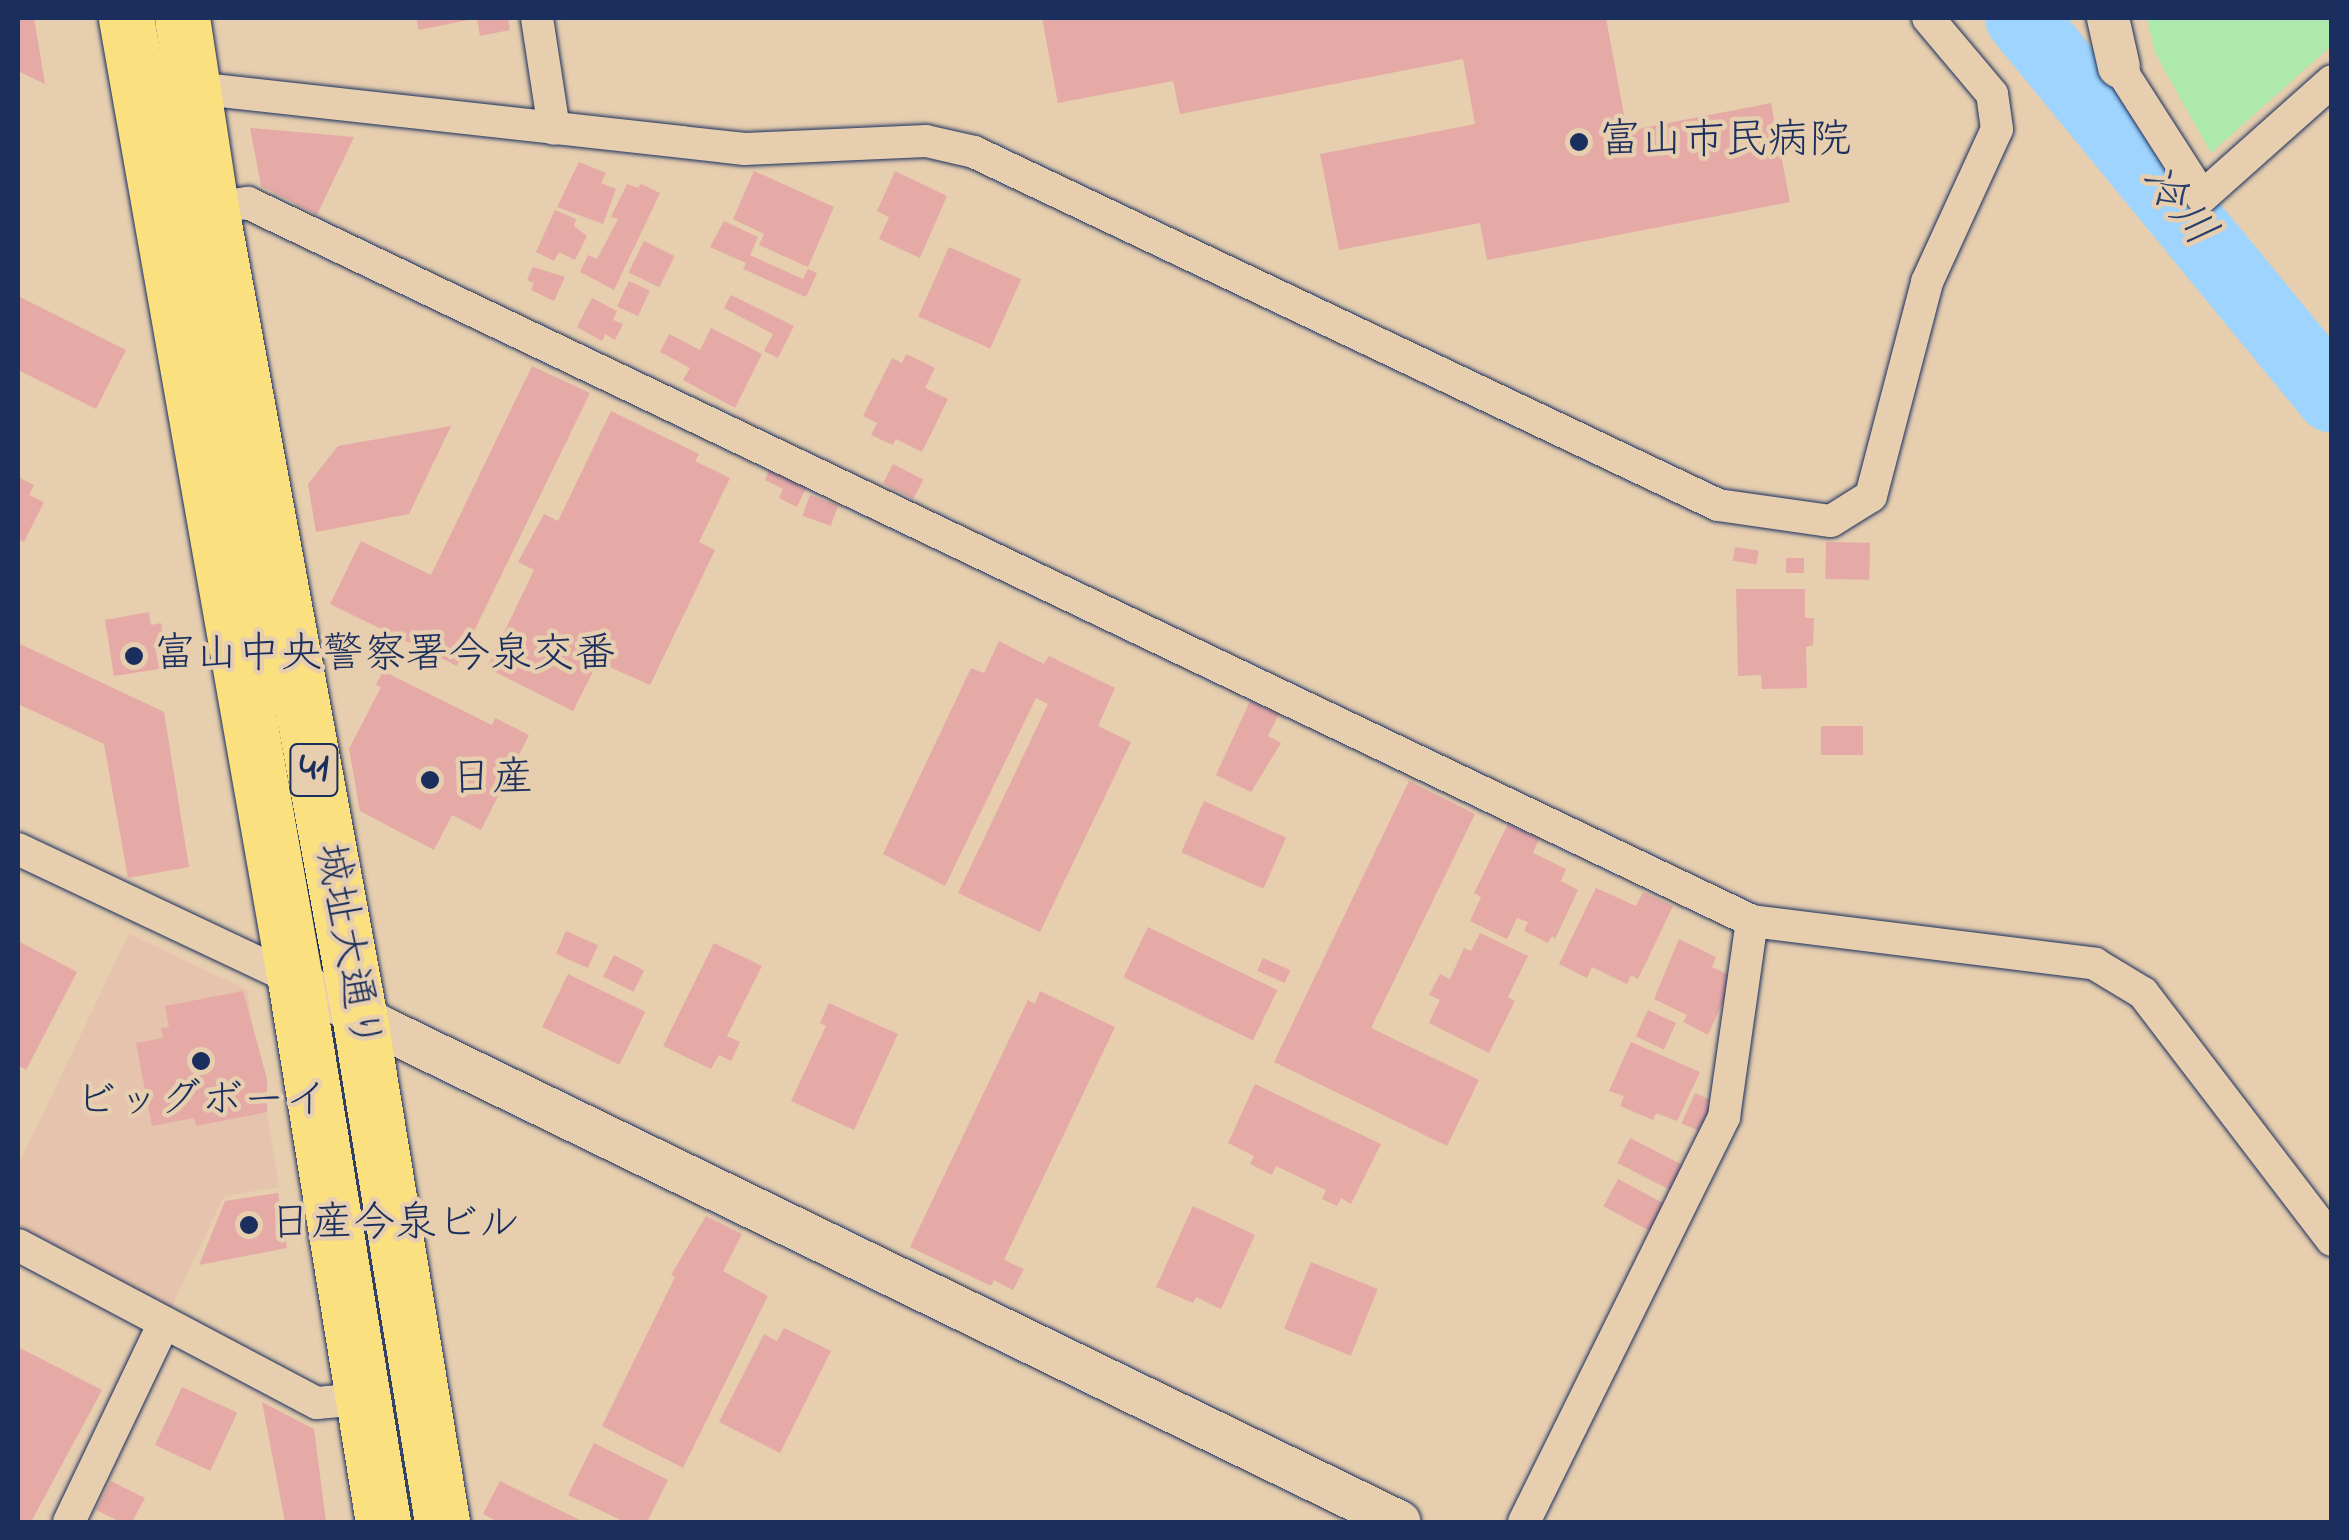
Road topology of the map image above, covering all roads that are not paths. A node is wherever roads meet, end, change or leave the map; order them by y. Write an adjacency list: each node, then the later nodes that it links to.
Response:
1 (126, 18): 13 (highway, 城址大通り / 41)
2 (182, 18): 8 (highway, 城址大通り / 41)
3 (537, 18): 9 (street)
4 (1928, 18): 9 (street)
5 (2108, 18): 6 (street)
6 (2119, 67): 7 (street)
7 (2332, 81)
8 (194, 88): 9 (street); 10 (highway, 城址大通り / 41)
9 (554, 129)
10 (211, 208): 12 (street); 14 (highway, 城址大通り / 41)
11 (18, 849): 13 (street)
12 (1752, 921): 15 (street); 23 (street)
13 (294, 980): 14 (street); 18 (highway, 城址大通り / 41)
14 (359, 1014): 21 (highway, 城址大通り / 41); 22 (street)
15 (2332, 1240)
16 (18, 1245): 17 (street)
17 (163, 1325): 18 (street); 19 (street)
18 (361, 1398): 20 (highway, 城址大通り / 41)
19 (69, 1522)
20 (383, 1522)
21 (442, 1522)
22 (1400, 1522)
23 (1524, 1522)

